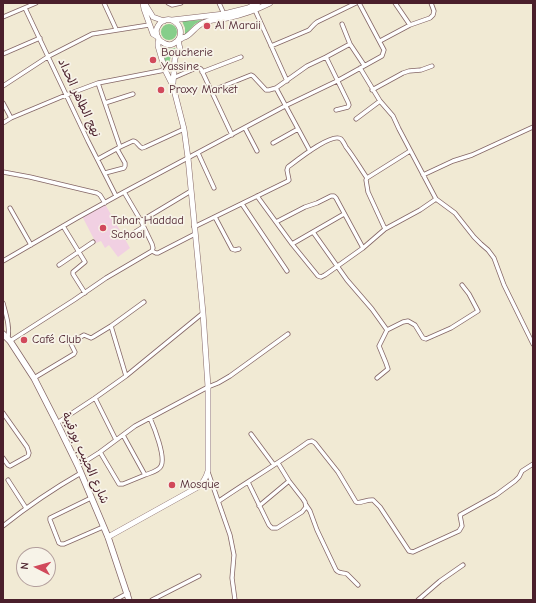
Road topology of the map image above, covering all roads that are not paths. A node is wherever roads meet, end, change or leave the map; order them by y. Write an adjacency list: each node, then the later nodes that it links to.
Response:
1 (36, 3): 13 (street)
2 (104, 3): 22 (street)
3 (144, 3): 17 (street); 19 (street)
4 (168, 3): 5 (street)
5 (181, 3)
6 (219, 3): 15 (street)
7 (258, 3): 15 (street)
8 (270, 3): 14 (street)
9 (356, 3): 28 (street)
10 (359, 3): 26 (street)
11 (395, 3): 21 (street)
12 (431, 3): 21 (street)
13 (25, 8): 16 (street); 23 (street, نهج الطاهر الحداد)
14 (255, 10): 25 (street); 28 (street)
15 (224, 14): 18 (street)
16 (3, 17)
17 (164, 20): 18 (street); 24 (street)
18 (172, 20): 25 (street)
19 (149, 24): 22 (street); 24 (street)
20 (342, 24): 27 (street)
21 (410, 25): 26 (street)
22 (116, 29): 30 (street)
23 (40, 38): 29 (street); 30 (street, نهج الطاهر الحداد)
24 (158, 38): 25 (street); 36 (street)
25 (179, 40): 38 (street)
26 (380, 41): 33 (street)
27 (350, 44): 32 (street); 33 (street)
28 (271, 46): 39 (street)
29 (3, 54)
30 (49, 56): 42 (street); 48 (street, نهج الطاهر الحداد)
31 (240, 57): 37 (street)
32 (326, 57): 39 (street); 40 (street)
33 (364, 66): 35 (street)
34 (432, 66): 46 (street)
35 (360, 68): 40 (street); 46 (street)
36 (165, 70): 41 (street); 43 (street)
37 (202, 72): 38 (street); 45 (street)
38 (173, 78): 43 (street)
39 (287, 81): 44 (street)
40 (337, 81): 52 (street); 53 (street)
41 (98, 83): 48 (street); 51 (street)
42 (3, 86)
43 (173, 86): 58 (street)
44 (276, 88): 45 (street); 52 (street)
45 (211, 90): 61 (street)
46 (372, 90): 49 (street)
47 (133, 94): 51 (street)
48 (66, 95): 54 (street); 69 (street, نهج الطاهر الحداد)
49 (380, 101): 55 (street); 66 (street)
50 (3, 103): 54 (street)
51 (105, 103): 63 (street)
52 (285, 106): 59 (street); 60 (street)
53 (336, 110)
54 (11, 118): 56 (street)
55 (356, 120)
56 (3, 123)
57 (533, 127): 72 (street)
58 (184, 128): 63 (street); 68 (street)
59 (245, 128): 61 (street); 64 (street)
60 (298, 129): 62 (street); 65 (street)
61 (232, 135): 67 (street)
62 (273, 143)
63 (118, 148): 69 (street); 71 (street)
64 (257, 151)
65 (310, 151): 73 (street); 78 (street)
66 (410, 151): 72 (street); 73 (street)
67 (198, 153): 68 (street); 74 (street)
68 (188, 158): 75 (street); 76 (street)
69 (98, 159): 71 (street, نهج الطاهر الحداد)
70 (3, 172): 80 (street)
71 (105, 173): 77 (street, نهج الطاهر الحداد)
72 (423, 175): 79 (street)
73 (366, 178): 90 (street)
74 (214, 188)
75 (191, 191): 85 (street); 89 (street)
76 (124, 192): 77 (street); 85 (street)
77 (116, 196): 80 (street)
78 (258, 196): 81 (street); 86 (street)
79 (436, 199): 90 (street); 115 (street)
80 (104, 202): 87 (street)
81 (242, 204): 84 (street); 104 (street)
82 (10, 208): 96 (street)
83 (344, 214): 86 (street); 91 (street); 97 (street)
84 (215, 217): 89 (street); 98 (street)
85 (141, 221): 88 (street)
86 (276, 222): 95 (street)
87 (63, 226): 96 (street); 99 (street)
88 (144, 227): 93 (street); 100 (street)
89 (194, 227): 92 (street)
90 (385, 230): 97 (street)
91 (313, 232): 95 (street); 103 (street)
92 (195, 234): 100 (street); 109 (street)
93 (127, 237)
94 (93, 242): 99 (street)
95 (292, 244): 103 (street)
96 (31, 245): 101 (street)
97 (363, 248): 103 (street)
98 (239, 249)
99 (79, 251): 102 (street); 106 (street)
100 (152, 251): 106 (street)
101 (3, 261)
102 (59, 265)
103 (337, 266): 111 (street)
104 (287, 271)
105 (462, 285): 111 (street)
106 (85, 293): 114 (street)
107 (144, 302): 110 (street)
108 (3, 303): 114 (street)
109 (203, 313): 116 (street); 119 (street)
110 (111, 326): 116 (street); 117 (street)
111 (387, 330): 118 (street)
112 (3, 334): 114 (main road, شارع الحبيب بورقيبة)
113 (288, 334): 119 (street)
114 (9, 340): 117 (main road, شارع الحبيب بورقيبة)
115 (533, 344)
116 (126, 376): 120 (street)
117 (34, 378): 123 (main road, شارع الحبيب بورقيبة)
118 (377, 378)
119 (208, 387): 122 (street); 132 (street)
120 (96, 398): 123 (street); 126 (street)
121 (3, 413): 128 (street)
122 (150, 418): 125 (street); 134 (street)
123 (58, 423): 131 (main road, شارع الحبيب بورقيبة)
124 (251, 434): 129 (street)
125 (123, 435): 126 (street); 134 (street)
126 (116, 440): 127 (street)
127 (100, 452): 131 (street); 134 (street)
128 (3, 458)
129 (276, 464): 130 (street); 136 (street); 137 (street)
130 (533, 464)
131 (78, 466): 133 (main road, شارع الحبيب بورقيبة)
132 (208, 471): 139 (street); 145 (street)
133 (81, 473): 138 (main road, شارع الحبيب بورقيبة); 142 (street)
134 (145, 475)
135 (8, 480): 142 (street)
136 (289, 481): 140 (street); 141 (street)
137 (248, 482): 139 (street); 141 (street)
138 (91, 498): 144 (main road, شارع الحبيب بورقيبة); 144 (street)
139 (219, 501): 153 (street)
140 (306, 505): 141 (street); 148 (street)
141 (259, 506)
142 (26, 508): 143 (street)
143 (3, 526)
144 (103, 527): 145 (main road, شارع الحبيب بورقيبة)
145 (108, 537): 149 (main road, شارع الحبيب بورقيبة)
146 (463, 565): 154 (street)
147 (199, 576): 152 (street)
148 (358, 585)
149 (128, 593): 150 (street); 151 (main road, شارع الحبيب بورقيبة)
150 (115, 600)
151 (129, 600)
152 (152, 600)
153 (235, 600)
154 (418, 600)

